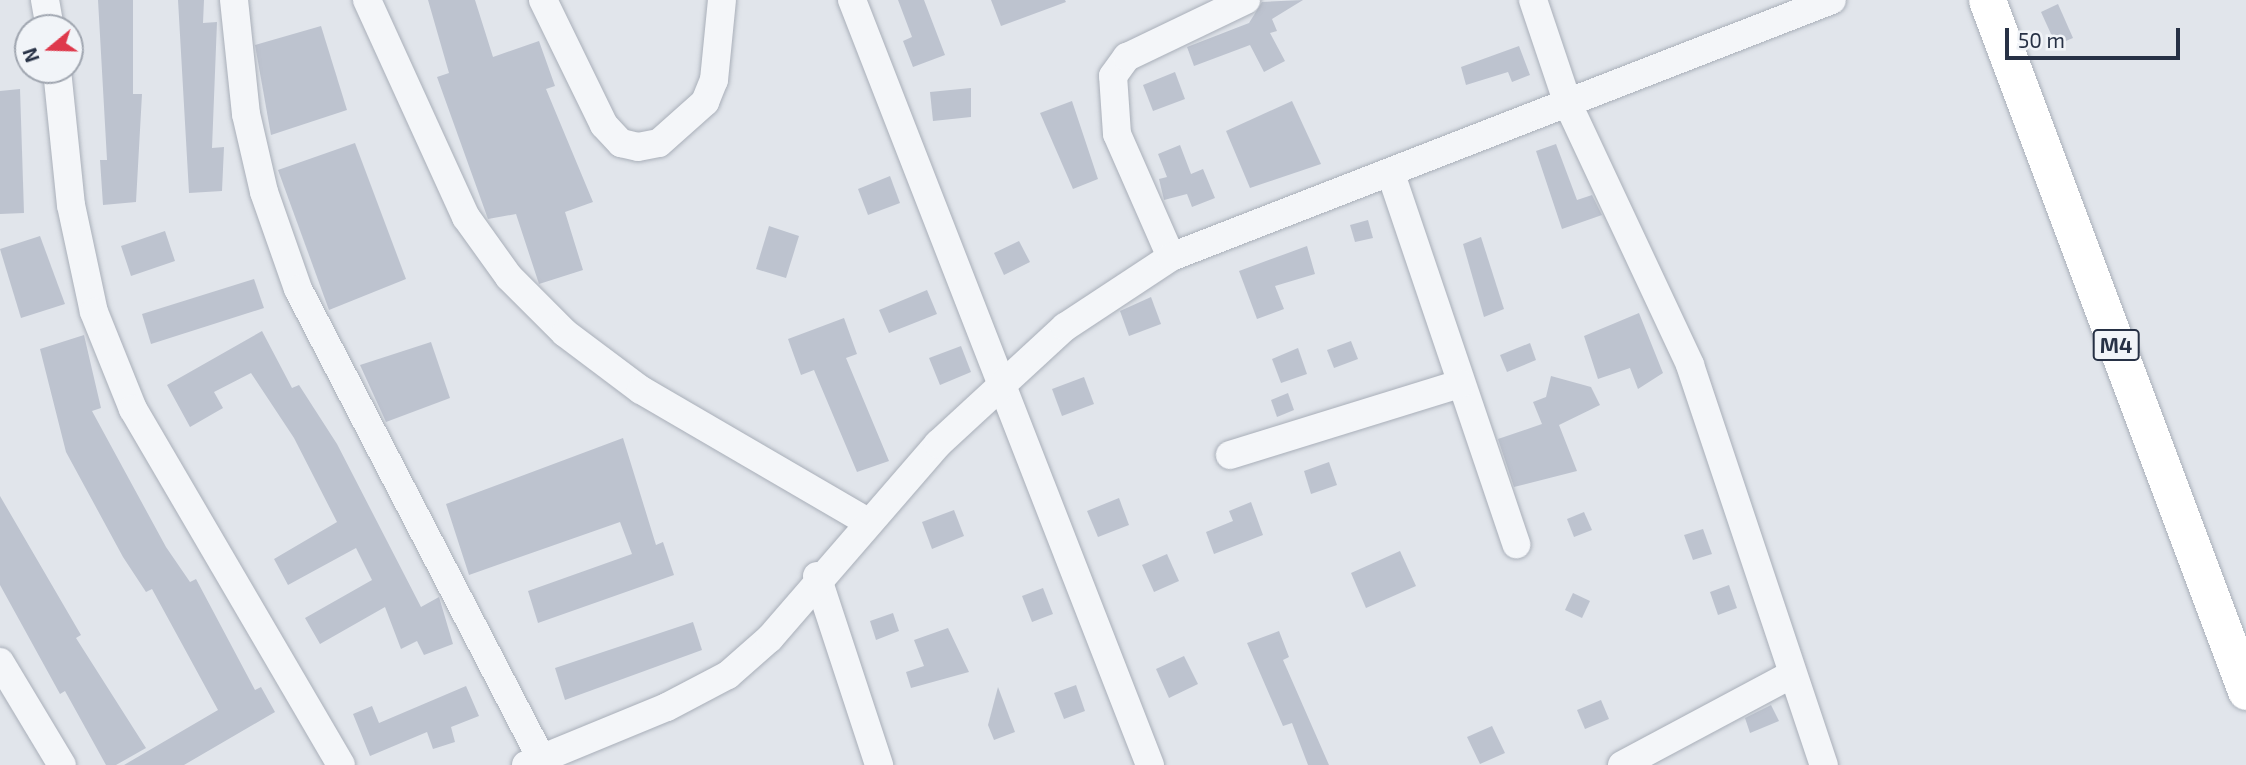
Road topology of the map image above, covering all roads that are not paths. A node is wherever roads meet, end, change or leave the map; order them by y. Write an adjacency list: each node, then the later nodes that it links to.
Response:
1 (234, 0): 23 (street)
2 (368, 0): 17 (street)
3 (543, 0): 4 (street)
4 (722, 0)
5 (852, 0): 15 (street)
6 (1246, 0): 13 (street)
7 (1533, 0): 11 (street)
8 (1832, 0): 11 (street)
9 (1987, 0): 22 (main road, M4)
10 (58, 84): 25 (street)
11 (1568, 104): 12 (street); 21 (street)
12 (1391, 174): 13 (street); 14 (street)
13 (1171, 257): 15 (street)
14 (1460, 384): 16 (street); 18 (street)
15 (1000, 386): 17 (street); 27 (street)
16 (1230, 455)
17 (868, 523): 19 (street)
18 (1516, 544)
19 (817, 576): 23 (street); 26 (street)
20 (0, 662): 24 (street)
21 (1789, 676): 28 (street); 29 (street)
22 (2246, 691)
23 (534, 763)
24 (62, 765)
25 (341, 765)
26 (879, 765)
27 (1150, 765)
28 (1622, 765)
29 (1824, 765)

